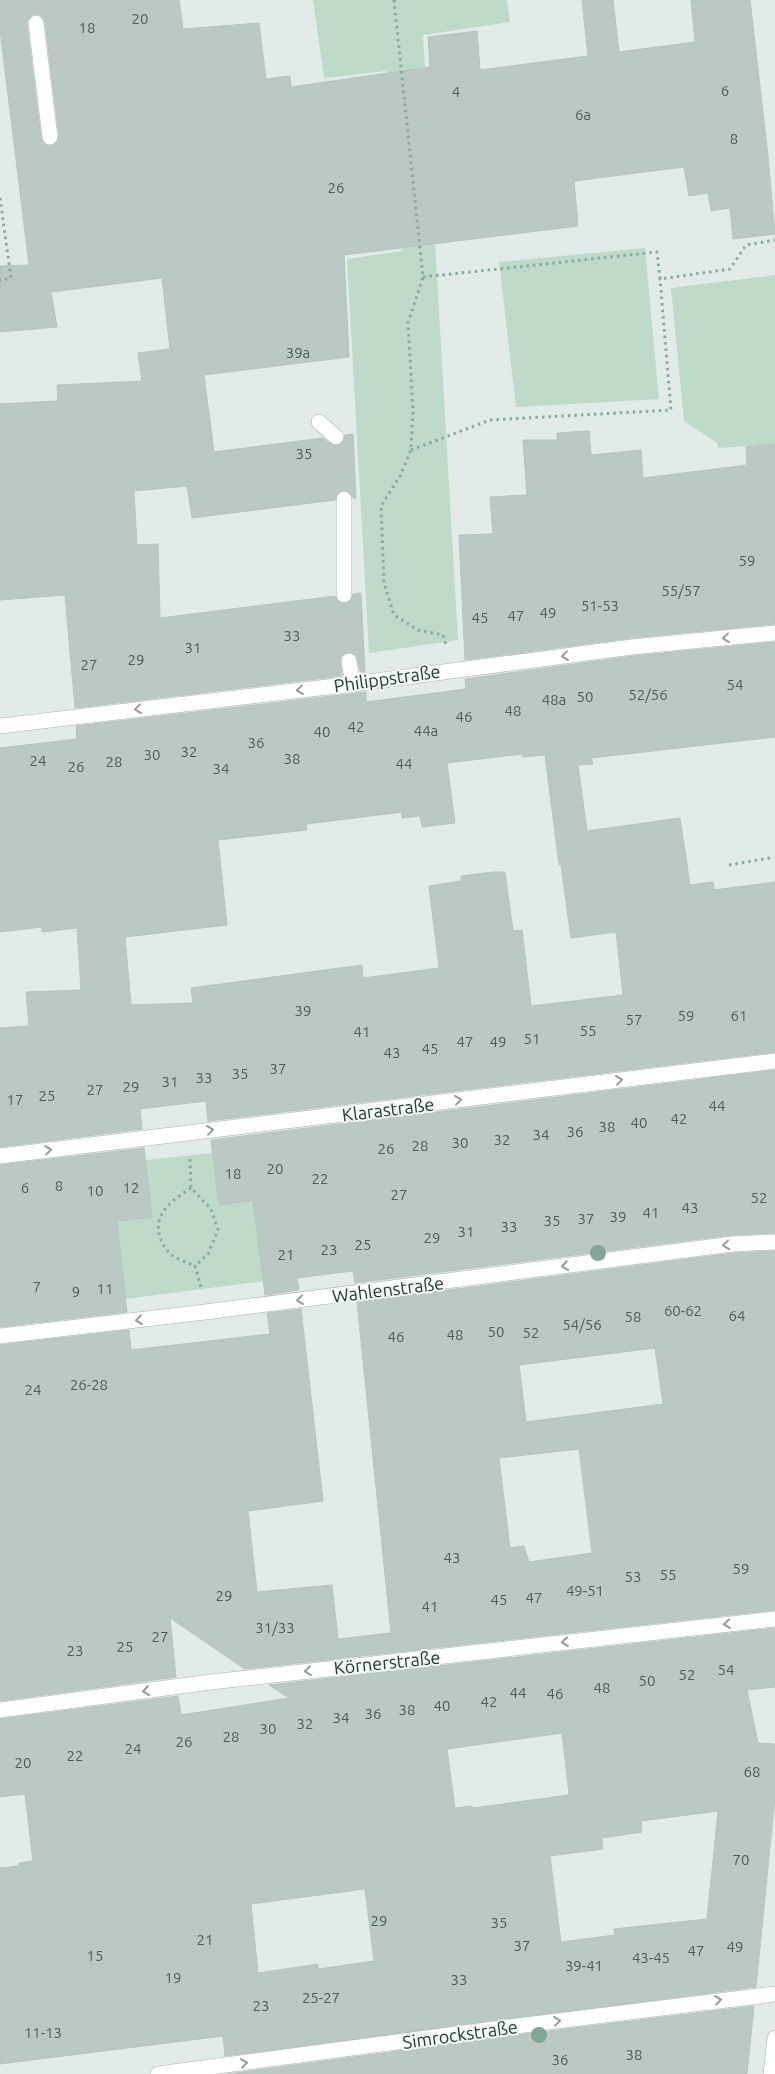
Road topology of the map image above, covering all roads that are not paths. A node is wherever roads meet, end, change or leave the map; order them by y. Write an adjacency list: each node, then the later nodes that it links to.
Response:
1 (36, 23): 2 (street)
2 (50, 137)
3 (319, 422): 4 (street)
4 (336, 437)
5 (344, 499): 6 (street)
6 (344, 595)
7 (775, 633): 9 (street, Philippstraße, one-way to 9)
8 (349, 661): 9 (street)
9 (353, 684): 10 (street, Philippstraße, one-way to 10)
10 (0, 726)
11 (775, 1061): 12 (street, Klarastraße, one-way to 11)
12 (0, 1156)
13 (775, 1242): 14 (street, Wahlenstraße, one-way to 14)
14 (0, 1336)
15 (775, 1619): 16 (street, Körnerstraße, one-way to 16)
16 (0, 1710)
17 (768, 1995): 18 (street); 20 (street, Simrockstraße, one-way to 17)
18 (775, 2007)
19 (775, 2038): 22 (street)
20 (179, 2073): 21 (street, Simrockstraße)
21 (158, 2074)
22 (771, 2074)

